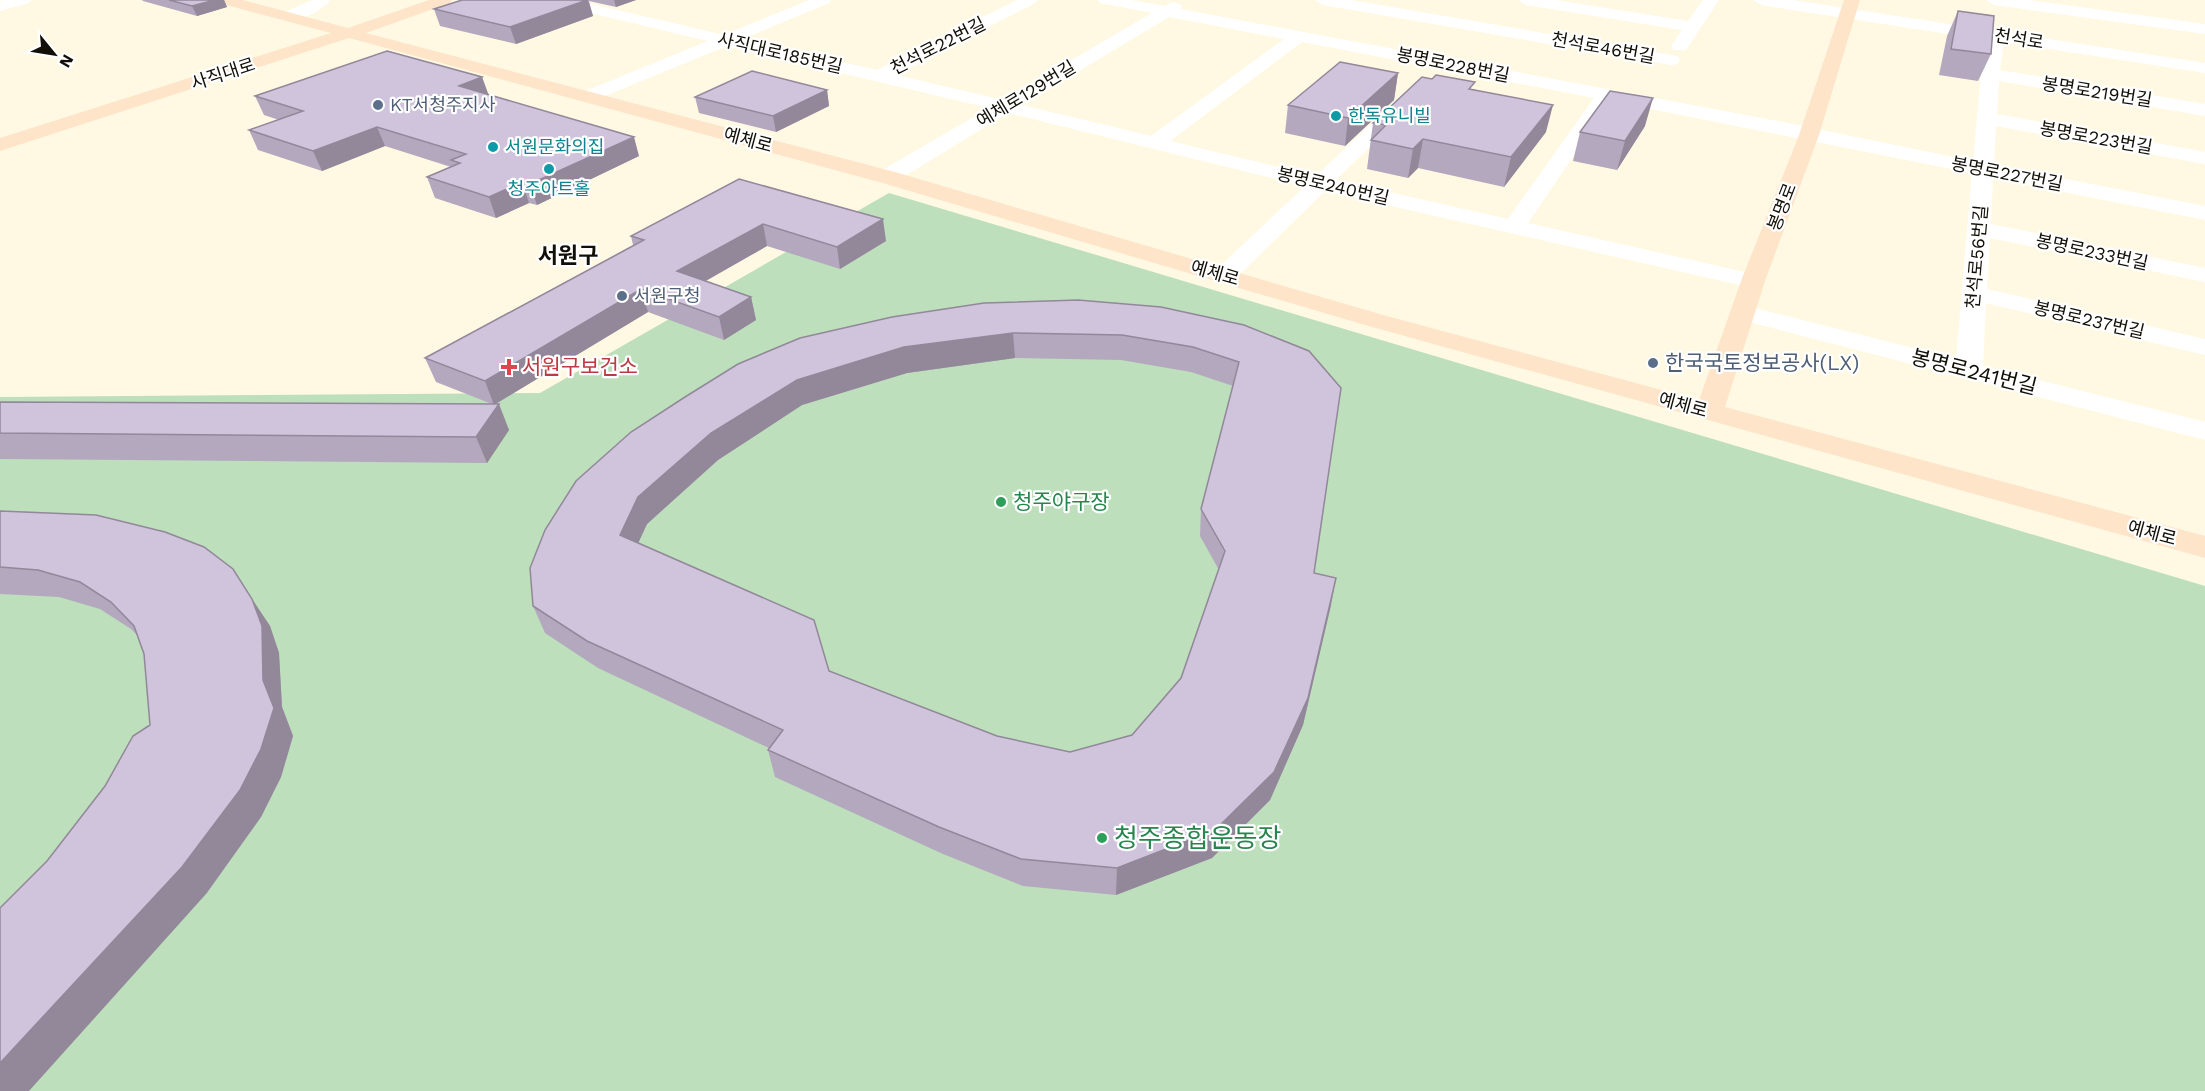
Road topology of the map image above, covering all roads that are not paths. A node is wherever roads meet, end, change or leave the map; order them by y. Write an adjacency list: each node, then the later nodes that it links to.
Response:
1 (23, 0): 17 (street)
2 (225, 0): 24 (street, 예체로)
3 (322, 0): 24 (street)
4 (407, 0): 22 (street, 사직대로)
5 (444, 0): 25 (street, 사직대로)
6 (554, 0): 20 (street, 사직대로185번길)
7 (824, 0): 28 (street)
8 (1029, 0): 34 (street, 천석로22번길)
9 (1106, 0): 19 (street, 봉명로228번길)
10 (1186, 0): 19 (street, 예체로129번길)
11 (1323, 0): 30 (street, 천석로46번길)
12 (1526, 0): 21 (street, 천석로46번길)
13 (1711, 0): 21 (street, 천석로46번길)
14 (1761, 0): 18 (street, 천석로)
15 (1994, 0): 23 (street)
16 (637, 3): 20 (street)
17 (0, 6)
18 (1849, 7): 27 (street, 천석로); 42 (street, 봉명로)
19 (1166, 11): 26 (street, 봉명로228번길); 38 (street, 예체로129번길)
20 (611, 12): 28 (street, 사직대로185번길)
21 (1692, 27): 30 (street, 천석로46번길)
22 (326, 28): 24 (street, 예체로); 25 (street, 예체로); 29 (street, 사직대로)
23 (2205, 29)
24 (278, 30): 29 (street)
25 (349, 33): 36 (street, 예체로); 44 (street, 사직대로)
26 (1299, 36): 31 (street, 봉명로228번길); 43 (street)
27 (1996, 36): 32 (street, 천석로); 33 (street, 천석로56번길)
28 (727, 41): 34 (street, 사직대로185번길); 36 (street)
29 (250, 51): 41 (street, 사직대로)
30 (1671, 60): 37 (street, 천석로46번길)
31 (1446, 63): 35 (street, 봉명로228번길); 48 (street)
32 (2205, 68)
33 (1990, 74): 39 (street, 봉명로219번길); 40 (street, 천석로56번길)
34 (879, 76): 38 (street, 사직대로185번길)
35 (1606, 94): 37 (street, 봉명로228번길); 50 (street)
36 (590, 96): 47 (street, 예체로)
37 (1644, 102): 42 (street, 봉명로228번길)
38 (1006, 107): 43 (street, 봉명로240번길); 47 (street, 예체로129번길)
39 (2205, 110)
40 (1986, 118): 45 (street, 봉명로223번길); 46 (street, 천석로56번길)
41 (0, 130)
42 (1809, 135): 46 (street, 봉명로227번길); 54 (street, 봉명로)
43 (1154, 143): 48 (street, 봉명로240번길)
44 (0, 145)
45 (2205, 158)
46 (1984, 170): 49 (street, 봉명로227번길); 51 (street, 천석로56번길)
47 (887, 177): 53 (street, 예체로)
48 (1319, 183): 50 (street, 봉명로240번길); 53 (street)
49 (2205, 213)
50 (1513, 228): 54 (street, 봉명로240번길)
51 (1979, 229): 52 (street, 봉명로233번길); 55 (street, 천석로56번길)
52 (2205, 275)
53 (1224, 276): 59 (street, 예체로)
54 (1753, 281): 56 (street, 봉명로)
55 (1974, 293): 57 (street, 봉명로237번길); 58 (street, 천석로56번길)
56 (1743, 313): 58 (street, 봉명로241번길); 59 (street, 봉명로)
57 (2205, 347)
58 (1969, 371): 60 (street, 봉명로241번길)
59 (1709, 412): 61 (street, 예체로)
60 (2205, 431)
61 (2205, 547)

